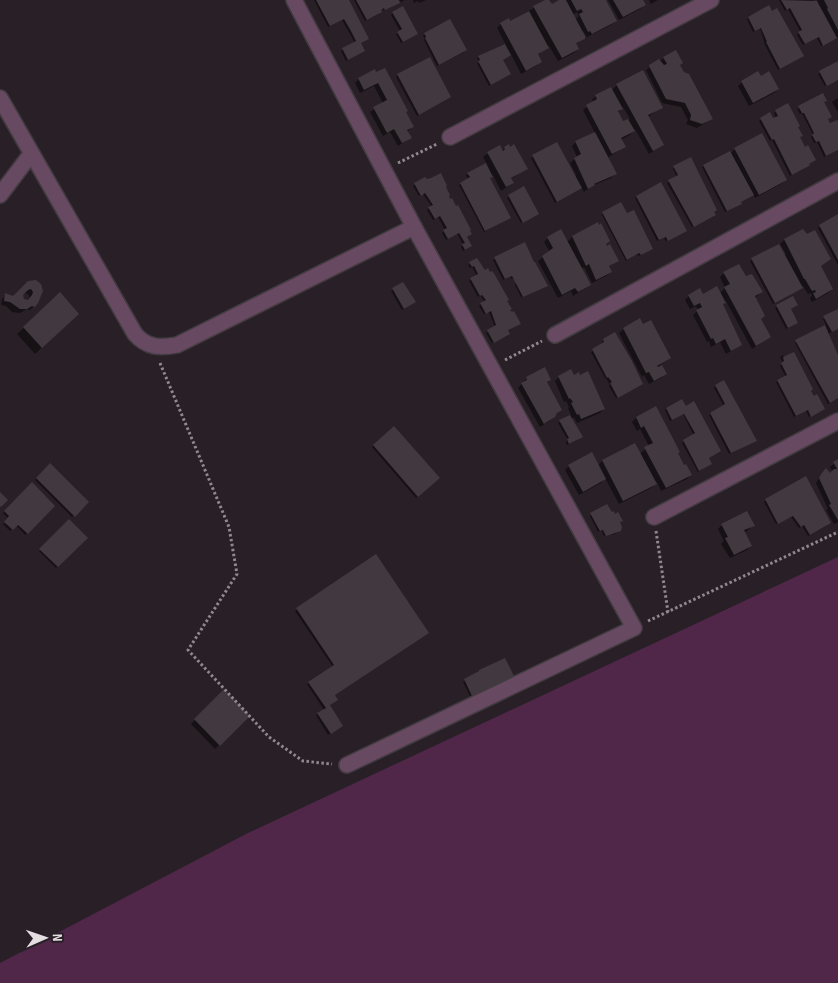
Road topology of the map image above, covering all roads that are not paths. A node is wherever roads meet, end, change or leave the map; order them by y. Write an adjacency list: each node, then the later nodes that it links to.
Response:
1 (294, 0): 8 (street)
2 (711, 0): 4 (street)
3 (0, 98): 5 (street)
4 (450, 137)
5 (31, 154): 7 (street); 8 (street)
6 (838, 182): 9 (street)
7 (0, 196)
8 (414, 227): 12 (street)
9 (555, 335)
10 (838, 421): 11 (street)
11 (654, 517)
12 (347, 765)

